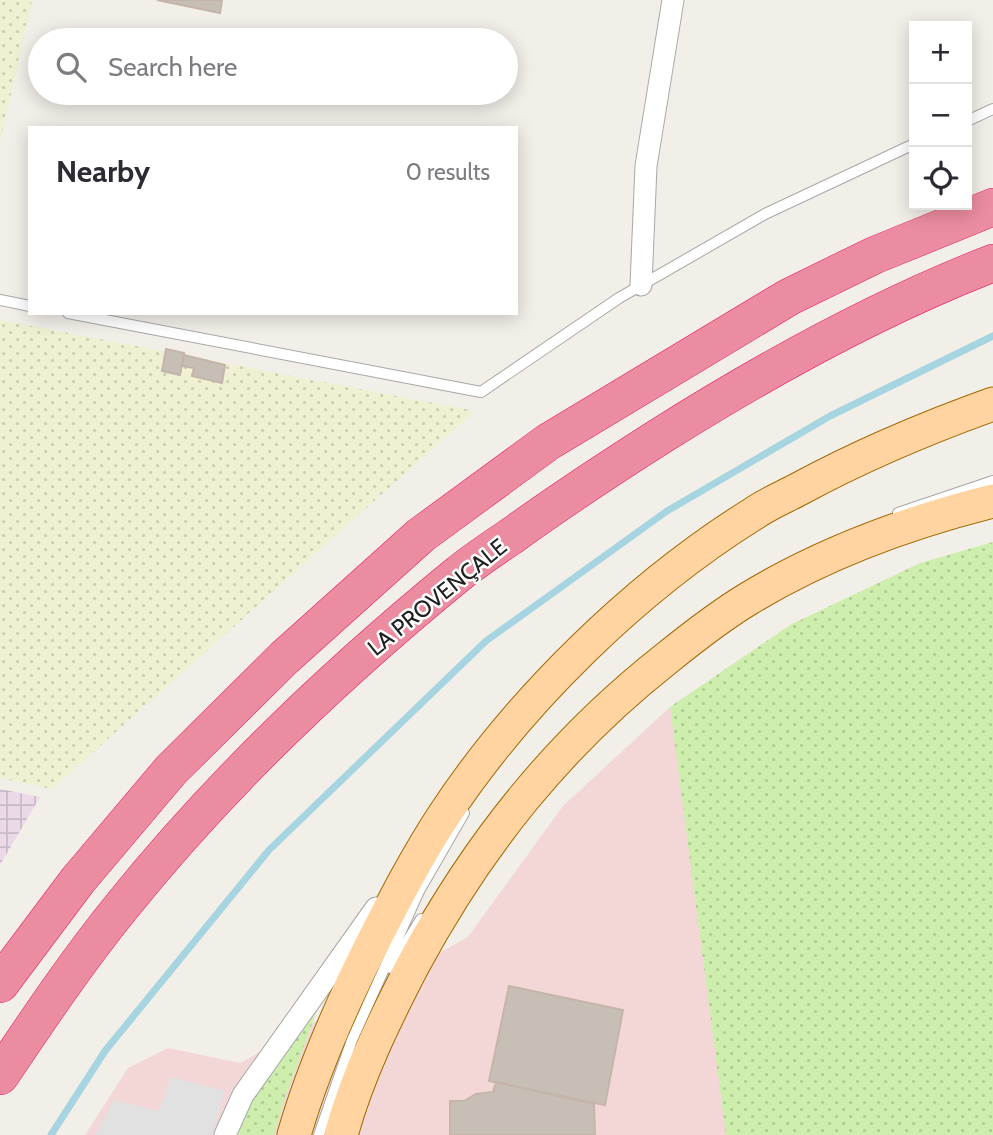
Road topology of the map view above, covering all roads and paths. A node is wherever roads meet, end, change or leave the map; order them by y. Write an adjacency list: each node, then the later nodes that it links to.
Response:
1 (673, 0): 7 (street)
2 (993, 109): 3 (lane)
3 (972, 119)
4 (909, 146): 7 (lane)
5 (993, 207): 23 (highway)
6 (993, 264): 25 (highway, LA PROVENÇALE)
7 (641, 285): 10 (lane)
8 (0, 300): 9 (lane)
9 (28, 306)
10 (78, 315)
11 (988, 412): 12 (lane); 21 (main road)
12 (947, 434)
13 (908, 450): 15 (lane)
14 (993, 481): 17 (lane)
15 (833, 484)
16 (993, 501): 29 (main road)
17 (887, 517)
18 (701, 616): 19 (lane)
19 (690, 624)
20 (474, 799): 24 (lane)
21 (444, 816): 26 (street); 27 (main road)
22 (424, 914): 24 (lane)
23 (0, 984)
24 (366, 1010): 28 (lane)
25 (0, 1076)
26 (225, 1135)
27 (294, 1135)
28 (319, 1135)
29 (341, 1135)

